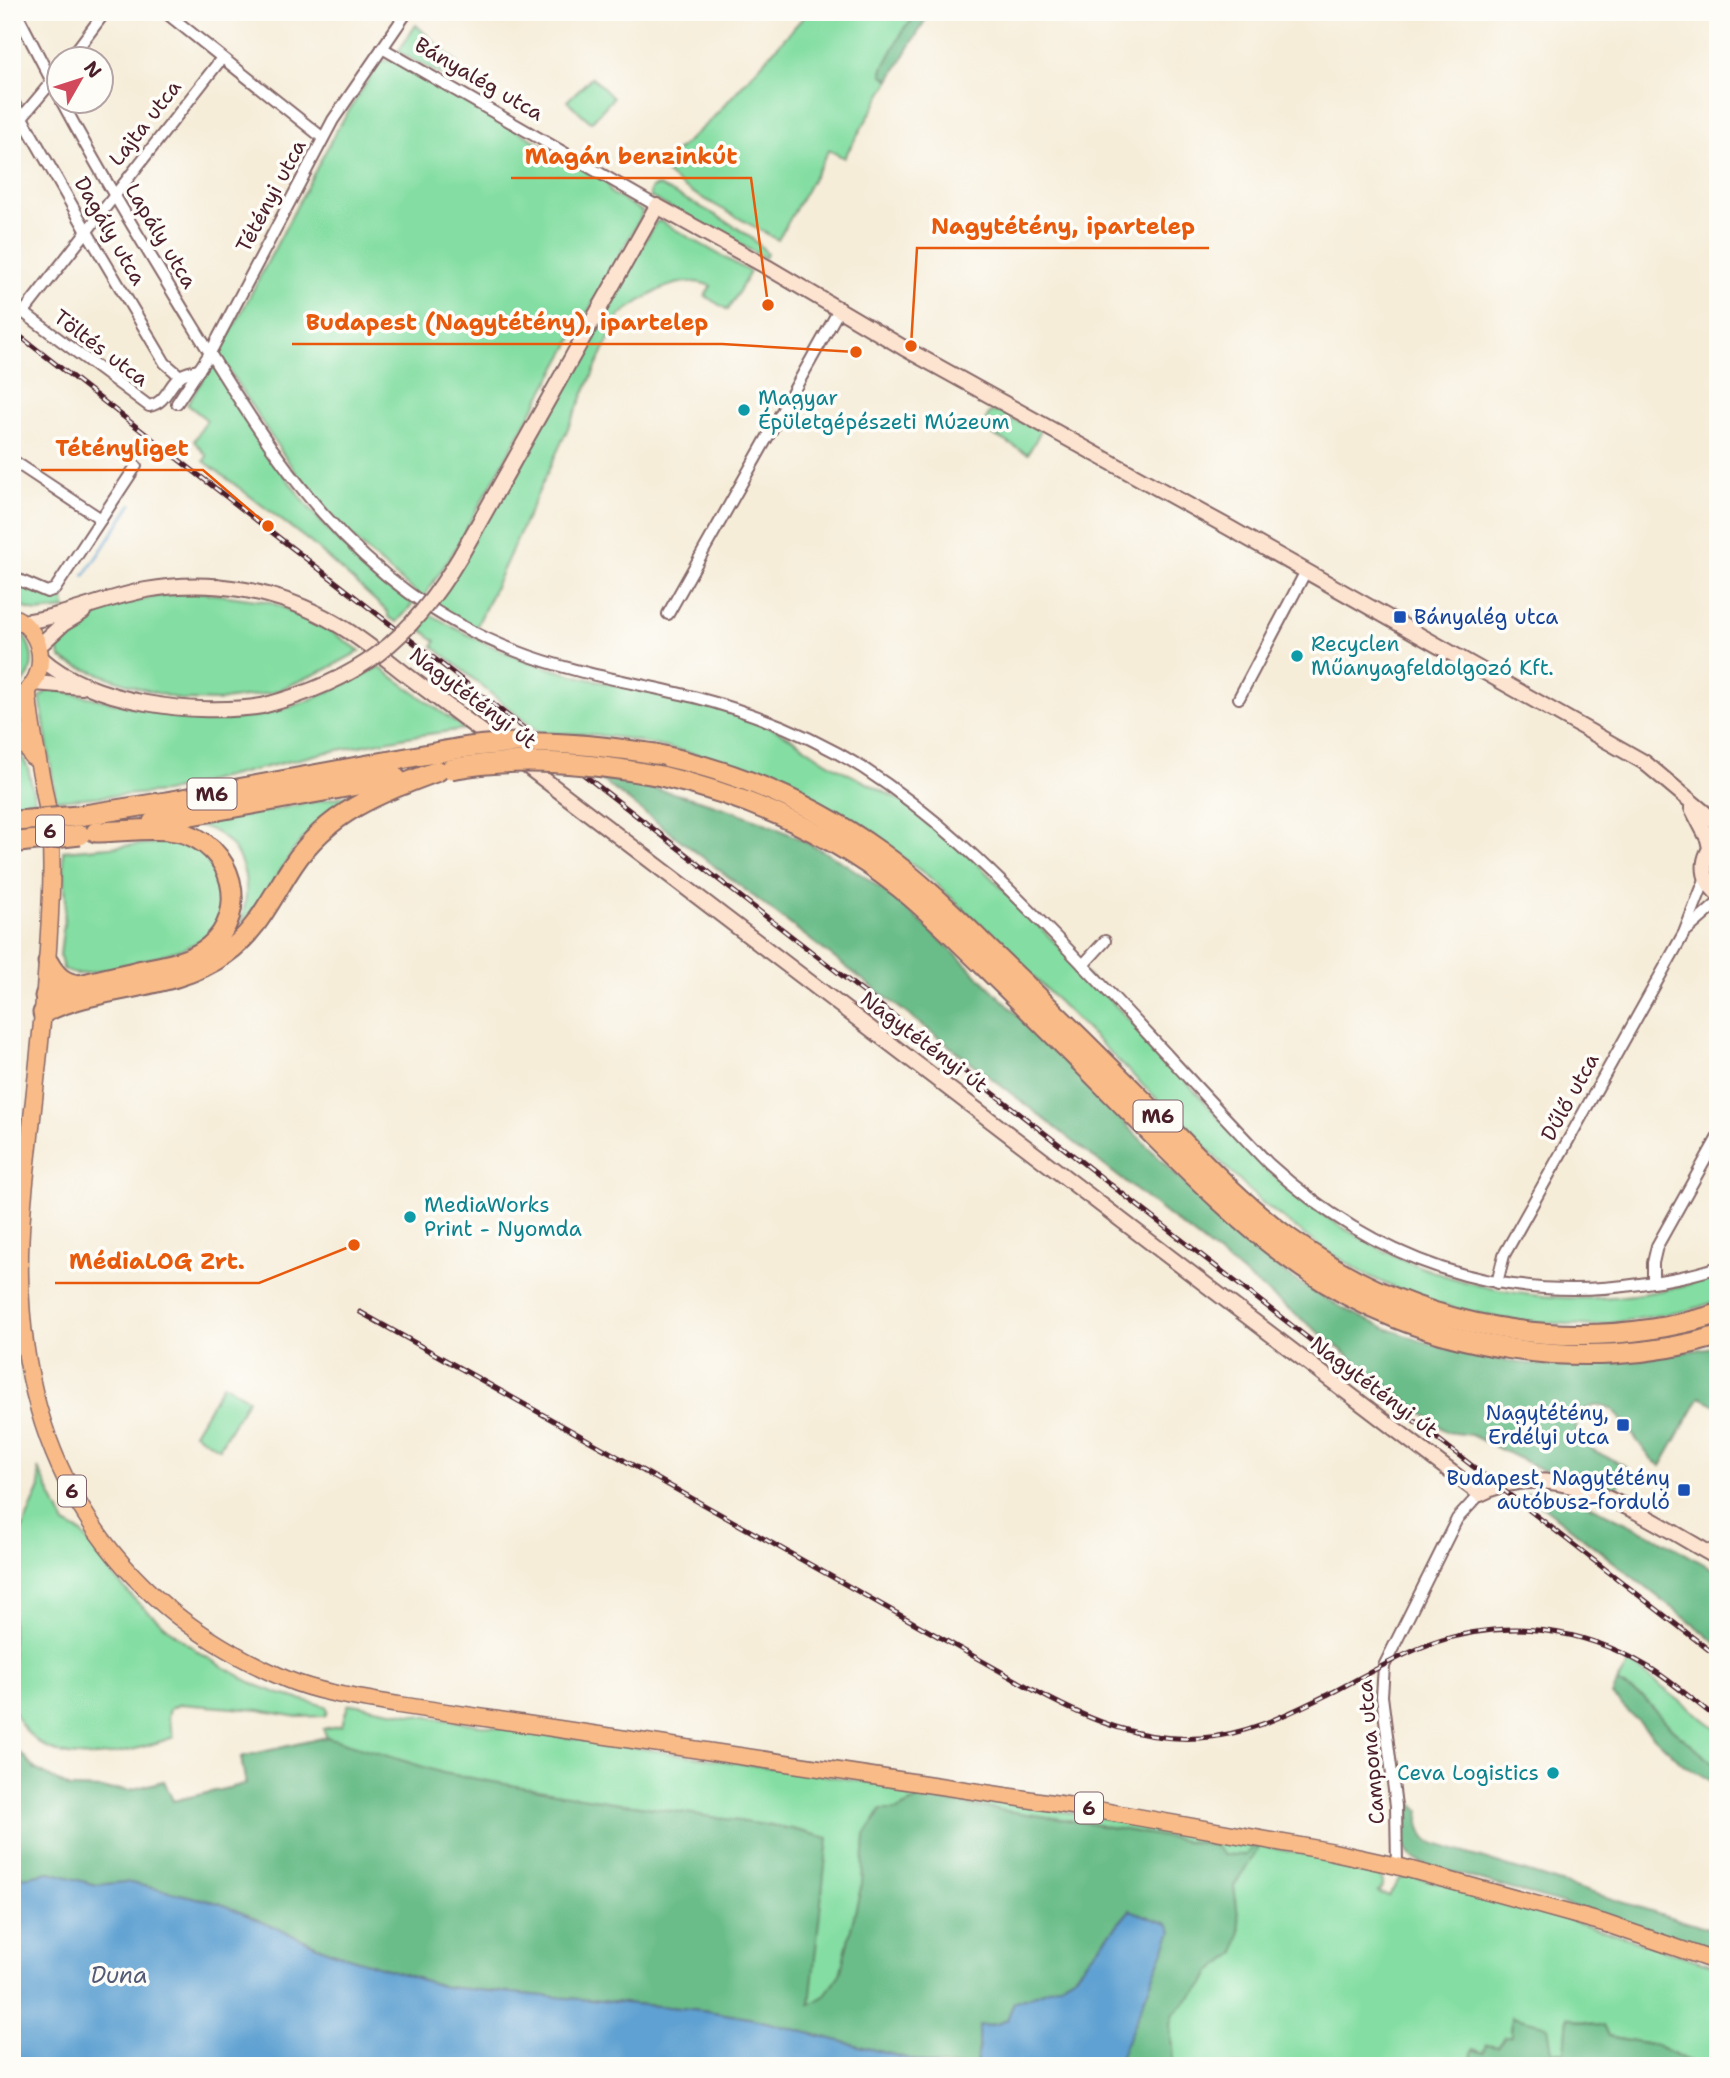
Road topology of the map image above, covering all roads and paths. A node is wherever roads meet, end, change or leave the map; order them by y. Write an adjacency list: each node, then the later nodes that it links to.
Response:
1 (16, 12): 8 (street)
2 (105, 12): 5 (street)
3 (165, 12): 7 (street)
4 (407, 12): 6 (street, Tétényi utca)
5 (80, 46)
6 (382, 48): 14 (street, Tétényi utca); 16 (street, Bányalég utca)
7 (222, 58): 14 (street); 15 (street, Lajta utca)
8 (46, 70)
9 (46, 89): 11 (street)
10 (12, 100): 11 (street, Dagály utca)
11 (22, 116): 13 (street); 17 (street, Dagály utca)
12 (70, 116): 15 (street, Lapály utca)
13 (12, 129)
14 (323, 138): 21 (street, Tétényi utca)
15 (113, 195): 17 (street, Lajta utca); 21 (street, Lapály utca)
16 (657, 206): 19 (street, Bányalég utca); 35 (street, bridge)
17 (86, 230): 20 (street, Lajta utca); 23 (street, Dagály utca)
18 (12, 304): 20 (street, Töltés utca)
19 (839, 310): 28 (street, Bányalég utca); 31 (street)
20 (23, 313): 23 (street, Töltés utca)
21 (210, 353): 22 (street, Tétényi utca); 53 (street, Lapály utca)
22 (199, 370): 23 (street, Töltés utca); 24 (street, Tétényi utca)
23 (180, 376)
24 (177, 403)
25 (12, 460): 27 (street)
26 (136, 466): 27 (street)
27 (101, 519): 29 (street)
28 (1306, 571): 36 (street); 41 (street, Bányalég utca)
29 (12, 577)
30 (93, 606): 32 (street, Nagytétényi út); 33 (street, Nagytétényi út); 62 (street, Nagytétényi út)
31 (668, 614)
32 (17, 619): 33 (main road)
33 (40, 652): 34 (main road, 6); 35 (street)
34 (31, 688): 35 (street); 37 (main road); 40 (main road, 6)
35 (100, 690)
36 (1239, 698)
37 (12, 702)
38 (12, 720): 40 (main road, 6)
39 (445, 763): 44 (highway, M6); 54 (highway); 60 (highway, M6, bridge); 61 (highway, M6, bridge)
40 (40, 771): 52 (main road, 6)
41 (1683, 795): 43 (street, Bányalég utca); 46 (street, Bányalég utca)
42 (14, 822): 44 (highway, M6, bridge)
43 (1718, 824)
44 (85, 828): 45 (highway, M6, bridge); 54 (highway)
45 (15, 843)
46 (1714, 844): 47 (street, Bányalég utca)
47 (1706, 877): 48 (street); 50 (street, Dűlő utca)
48 (1718, 894)
49 (1718, 903): 50 (street, Dűlő utca)
50 (1684, 933): 59 (street, Dűlő utca)
51 (1105, 940): 53 (street)
52 (48, 962): 54 (highway); 55 (main road, 6)
53 (1083, 965): 59 (street, Lapály utca)
54 (75, 993): 55 (highway)
55 (44, 1005): 64 (main road, 6)
56 (1718, 1137): 58 (street)
57 (1718, 1267): 58 (street, Lapály utca)
58 (1653, 1282): 59 (street, Lapály utca)
59 (1497, 1283)
60 (1718, 1314)
61 (1718, 1336)
62 (1480, 1494): 63 (street); 64 (street, Campona utca)
63 (1716, 1557)
64 (1397, 1866): 65 (main road, 6)
65 (1718, 1962)

